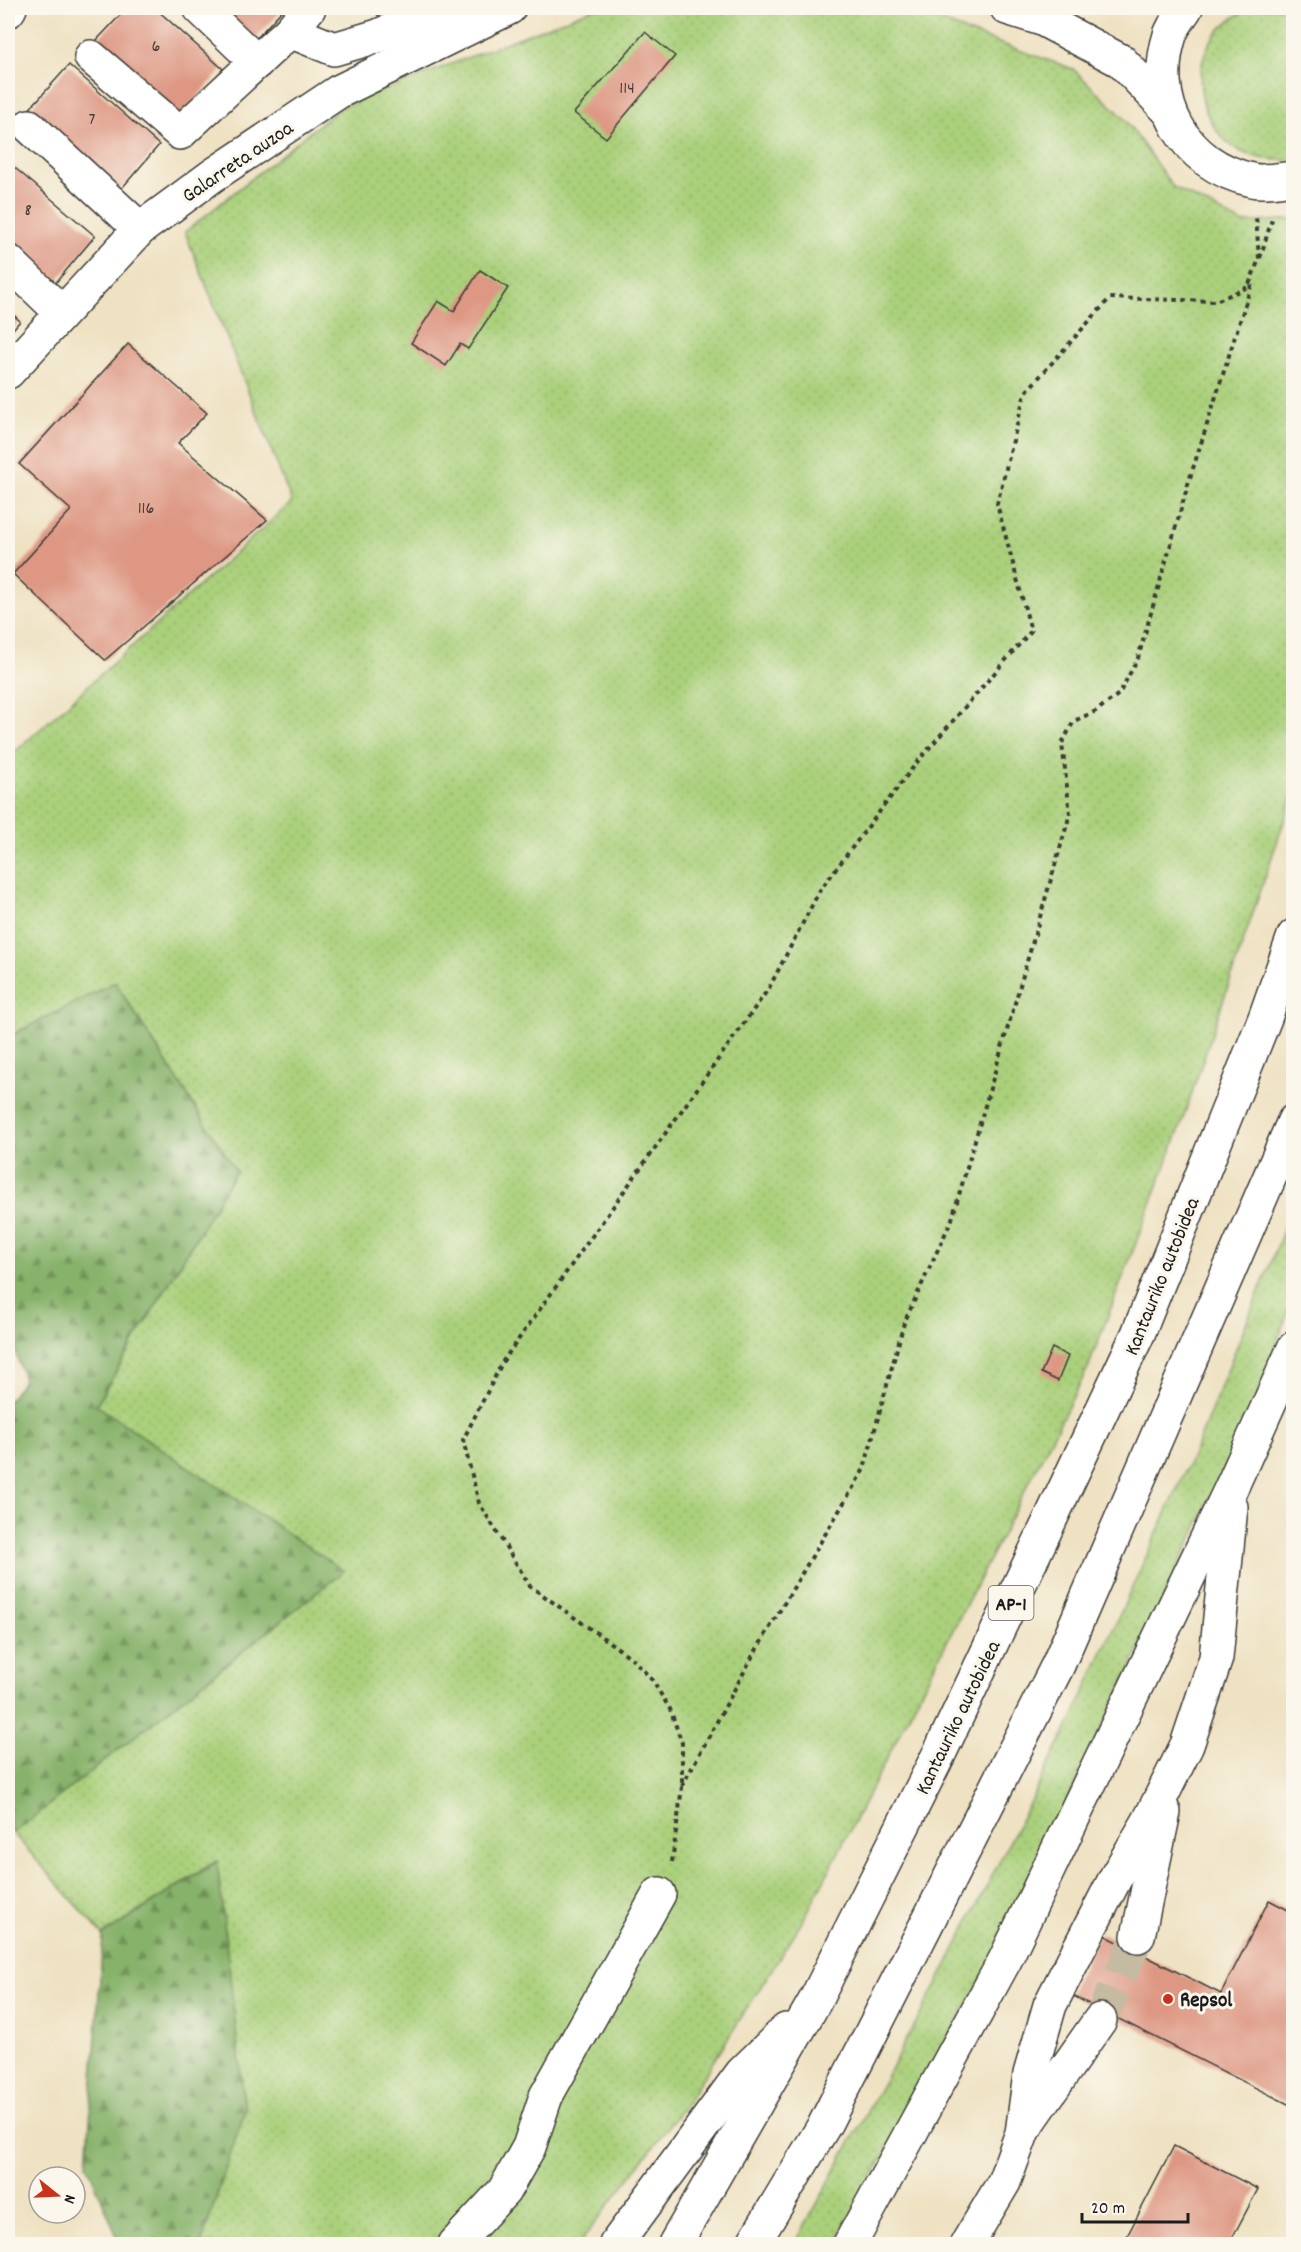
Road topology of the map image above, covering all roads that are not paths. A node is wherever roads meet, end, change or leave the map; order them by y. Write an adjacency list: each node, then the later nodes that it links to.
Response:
1 (10, 8): 7 (main road)
2 (200, 8): 10 (main road)
3 (441, 8): 8 (main road)
4 (509, 8): 14 (main road, Galarreta auzoa)
5 (1007, 8): 11 (main road)
6 (1186, 8): 11 (main road)
7 (8, 12)
8 (300, 19): 10 (main road)
9 (91, 57): 10 (main road)
10 (257, 62)
11 (1169, 112): 13 (main road)
12 (29, 126): 14 (main road)
13 (1293, 178)
14 (140, 229): 16 (main road, Galarreta auzoa)
15 (8, 261): 16 (main road)
16 (62, 313): 17 (main road, Galarreta auzoa)
17 (8, 372)
18 (1293, 936): 25 (main road, Kantauriko autobidea / AP-1)
19 (1293, 1121): 31 (main road)
20 (1293, 1347): 21 (main road)
21 (1233, 1484): 22 (main road); 32 (main road)
22 (1173, 1773): 24 (main road); 27 (main road)
23 (659, 1894): 28 (main road)
24 (1138, 1936)
25 (815, 2001): 29 (main road); 30 (main road, Kantauriko autobidea / AP-1)
26 (1100, 2020): 27 (main road)
27 (1022, 2133): 33 (main road)
28 (454, 2244)
29 (616, 2244)
30 (675, 2244)
31 (753, 2244)
32 (850, 2244)
33 (967, 2244)

